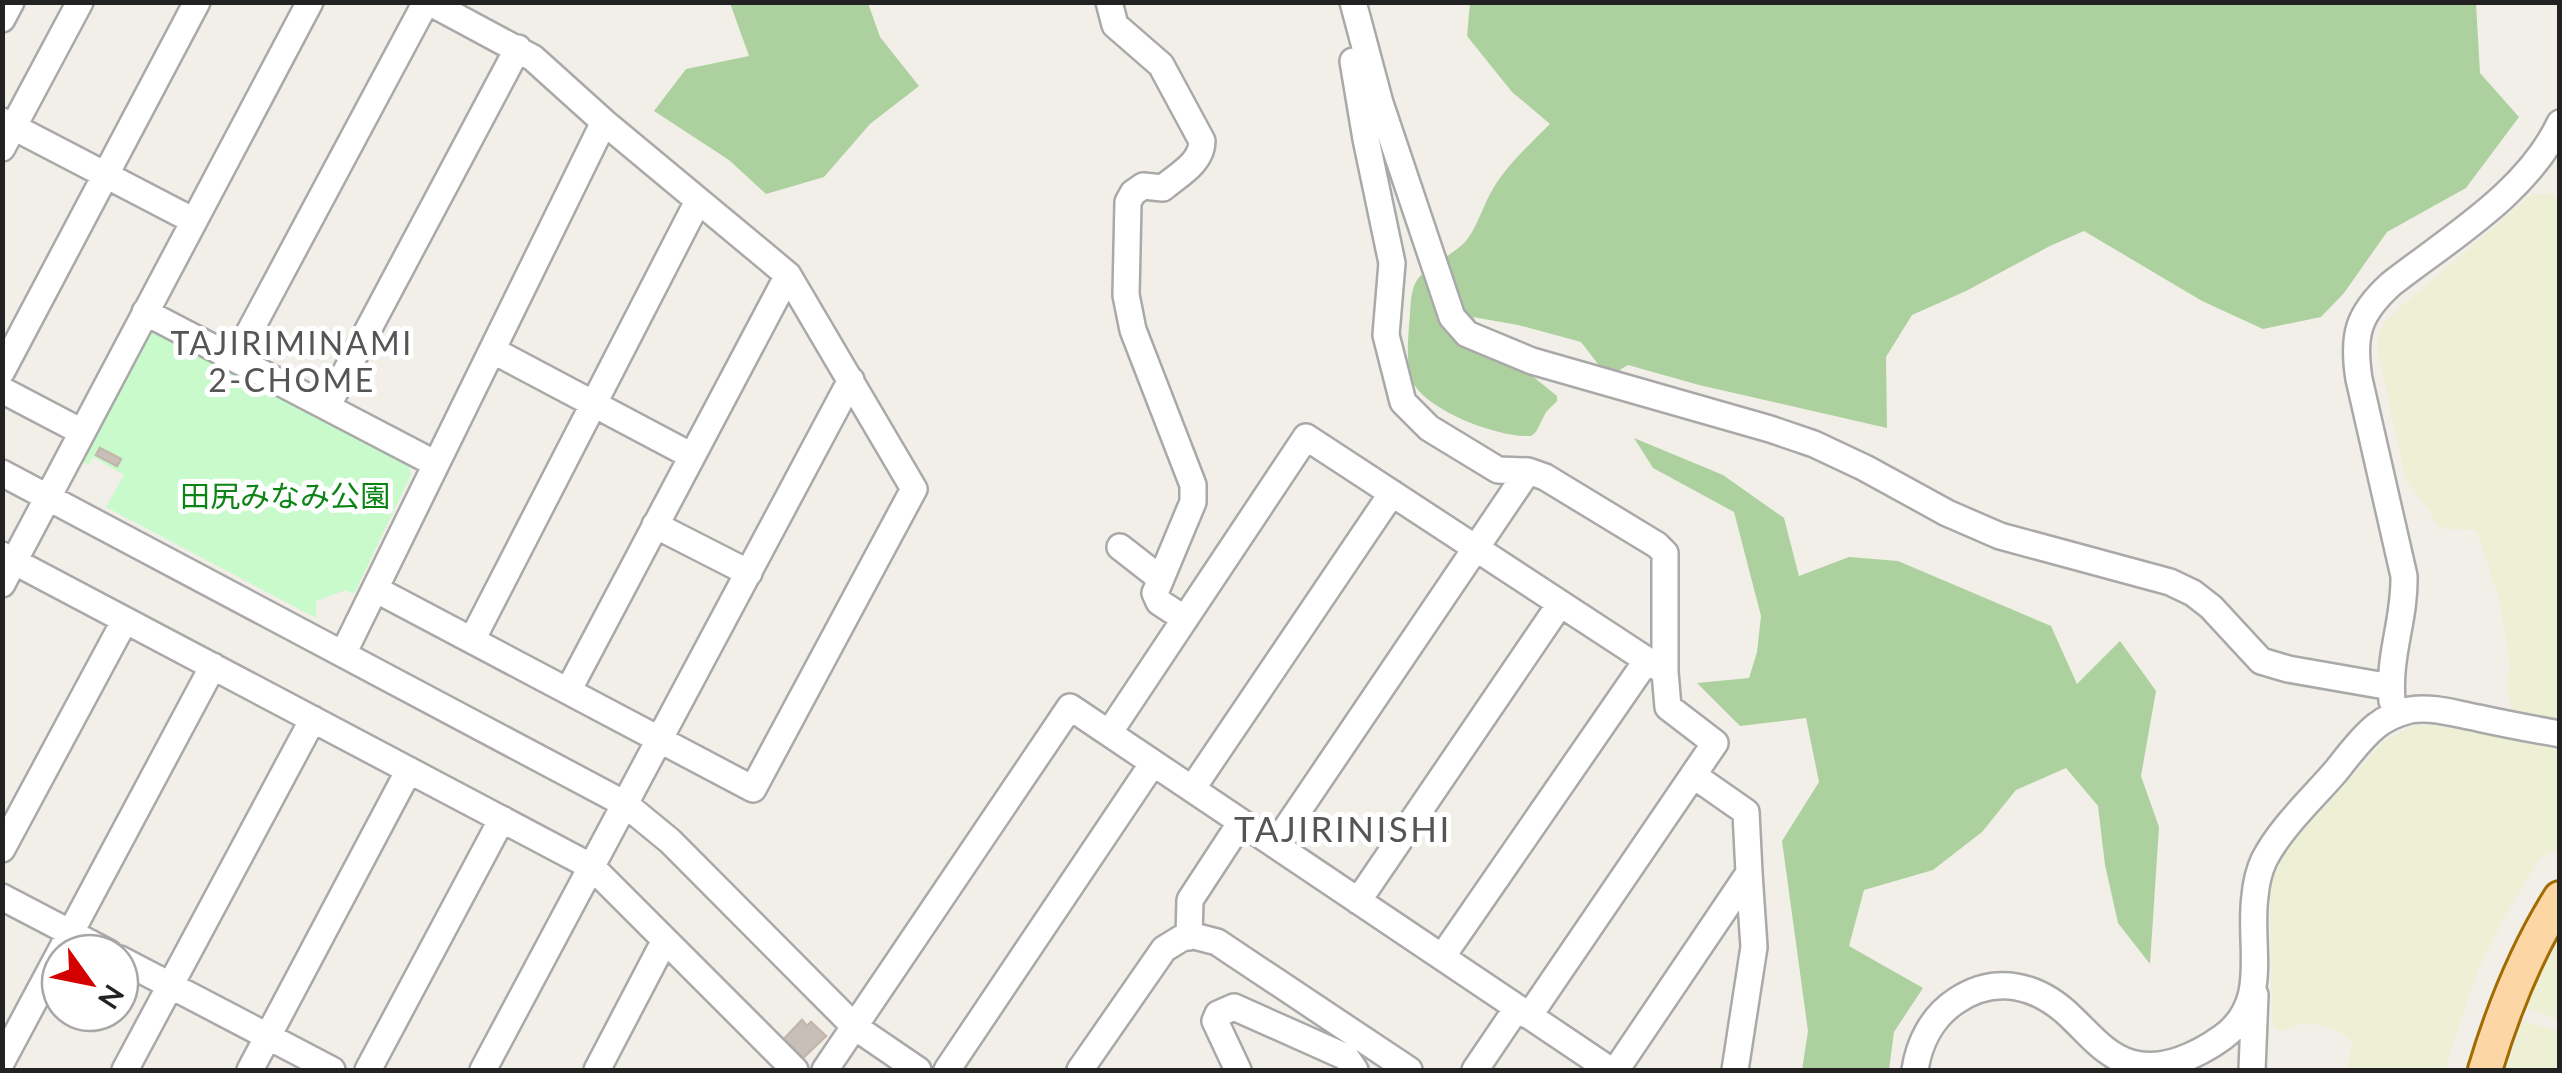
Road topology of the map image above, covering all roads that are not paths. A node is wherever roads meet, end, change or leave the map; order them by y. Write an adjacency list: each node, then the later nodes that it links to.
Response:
1 (11, 2): 9 (street)
2 (80, 2): 13 (street)
3 (196, 2): 14 (street)
4 (310, 2): 16 (street)
5 (427, 2): 10 (street); 20 (street)
6 (1109, 2): 38 (street)
7 (1339, 2): 29 (street)
8 (1353, 2): 48 (street)
9 (2, 20)
10 (518, 48): 11 (street); 25 (street)
11 (604, 122): 15 (street); 19 (street)
12 (2560, 124): 48 (street)
13 (6, 132): 14 (street)
14 (106, 175): 16 (street); 21 (street)
15 (698, 200): 17 (street); 24 (street)
16 (194, 220): 18 (street)
17 (788, 275): 22 (street); 27 (street)
18 (145, 312): 20 (street); 26 (street)
19 (492, 350): 24 (street); 28 (street)
20 (235, 358): 25 (street)
21 (2, 371)
22 (851, 380): 37 (street); 54 (street)
23 (2, 390): 26 (street)
24 (593, 404): 27 (street); 44 (street)
25 (328, 407): 28 (street)
26 (82, 432): 32 (street)
27 (692, 456): 33 (street)
28 (436, 464): 40 (street)
29 (1528, 472): 35 (street); 47 (street)
30 (2, 473): 32 (street)
31 (1392, 493): 35 (street); 42 (street); 58 (street)
32 (47, 497): 36 (street); 45 (street)
33 (656, 525): 37 (street); 49 (street)
34 (1120, 547): 38 (street)
35 (1476, 548): 41 (street); 62 (street)
36 (8, 557): 39 (street); 43 (street)
37 (748, 573): 54 (street)
38 (1161, 579): 42 (street)
39 (2, 584)
40 (376, 589): 44 (street); 45 (street)
41 (1560, 604): 47 (street); 68 (street)
42 (1185, 619): 52 (street)
43 (124, 620): 46 (street); 63 (street)
44 (472, 640): 49 (street)
45 (343, 654): 59 (street)
46 (212, 666): 51 (street); 69 (street)
47 (1656, 666): 57 (street); 72 (street)
48 (2391, 688): 50 (street)
49 (568, 691): 54 (street)
50 (2394, 716): 53 (street); 74 (street)
51 (313, 719): 56 (street); 75 (street)
52 (1110, 733): 55 (street); 78 (street)
53 (2560, 734)
54 (660, 740): 59 (street)
55 (1153, 762): 58 (street); 91 (street)
56 (409, 770): 60 (street); 79 (street)
57 (1693, 776): 65 (street); 77 (street)
58 (1192, 788): 61 (street)
59 (625, 804): 64 (street); 78 (street)
60 (502, 819): 64 (street); 86 (street)
61 (1241, 822): 62 (street); 70 (street)
62 (1275, 845): 68 (street)
63 (2, 849)
64 (592, 867): 71 (street); 87 (street)
65 (1749, 873): 96 (street); 97 (street)
66 (2, 897): 69 (street)
67 (2560, 898): 100 (main road)
68 (1358, 900): 72 (street)
69 (71, 933)
70 (1189, 937): 92 (street); 94 (street)
71 (664, 940): 82 (street); 88 (street)
72 (1442, 957): 77 (street)
73 (140, 970): 75 (street)
74 (2255, 980): 98 (street); 99 (street)
75 (171, 986): 79 (street); 83 (street)
76 (40, 991): 81 (street)
77 (1523, 1012): 95 (street); 96 (street)
78 (855, 1026): 89 (street); 90 (street)
79 (268, 1036): 84 (street); 85 (street)
80 (1351, 1059): 93 (street)
81 (2, 1061)
82 (786, 1068)
83 (126, 1070)
84 (250, 1070)
85 (332, 1070)
86 (368, 1070)
87 (483, 1070)
88 (597, 1070)
89 (825, 1070)
90 (918, 1070)
91 (947, 1070)
92 (1080, 1070)
93 (1238, 1070)
94 (1409, 1070)
95 (1475, 1070)
96 (1613, 1070)
97 (1735, 1070)
98 (1915, 1070)
99 (2252, 1070)
100 (2485, 1070)

